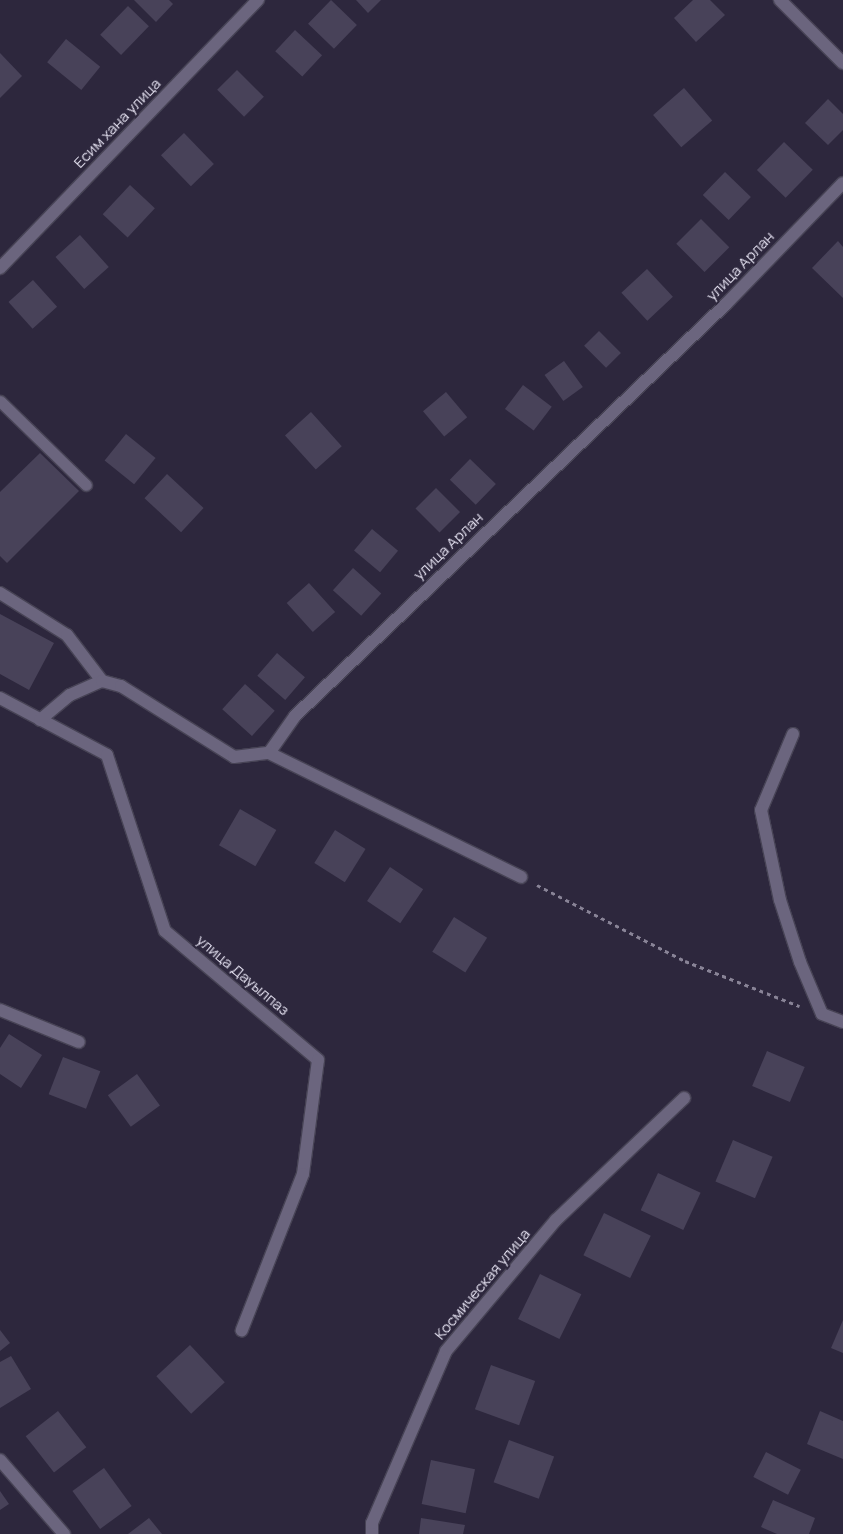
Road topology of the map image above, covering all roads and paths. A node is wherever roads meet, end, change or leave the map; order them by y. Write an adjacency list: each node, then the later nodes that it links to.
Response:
1 (258, 0): 5 (street, Есим хана улица)
2 (780, 0): 3 (street)
3 (843, 63)
4 (843, 183): 13 (street, улица Арлан)
5 (0, 268)
6 (0, 402): 7 (lane)
7 (86, 485)
8 (0, 593): 9 (street)
9 (102, 681): 11 (street); 13 (street)
10 (0, 698): 11 (street, улица Дауылпаз)
11 (40, 720): 20 (street, улица Дауылпаз)
12 (793, 734): 16 (street)
13 (269, 753): 14 (street)
14 (521, 877): 16 (path)
15 (0, 1010): 18 (street)
16 (822, 1014): 17 (street)
17 (843, 1022)
18 (79, 1042)
19 (684, 1098): 23 (street, Космическая улица)
20 (242, 1330)
21 (0, 1460): 22 (street)
22 (64, 1534)
23 (372, 1534)

